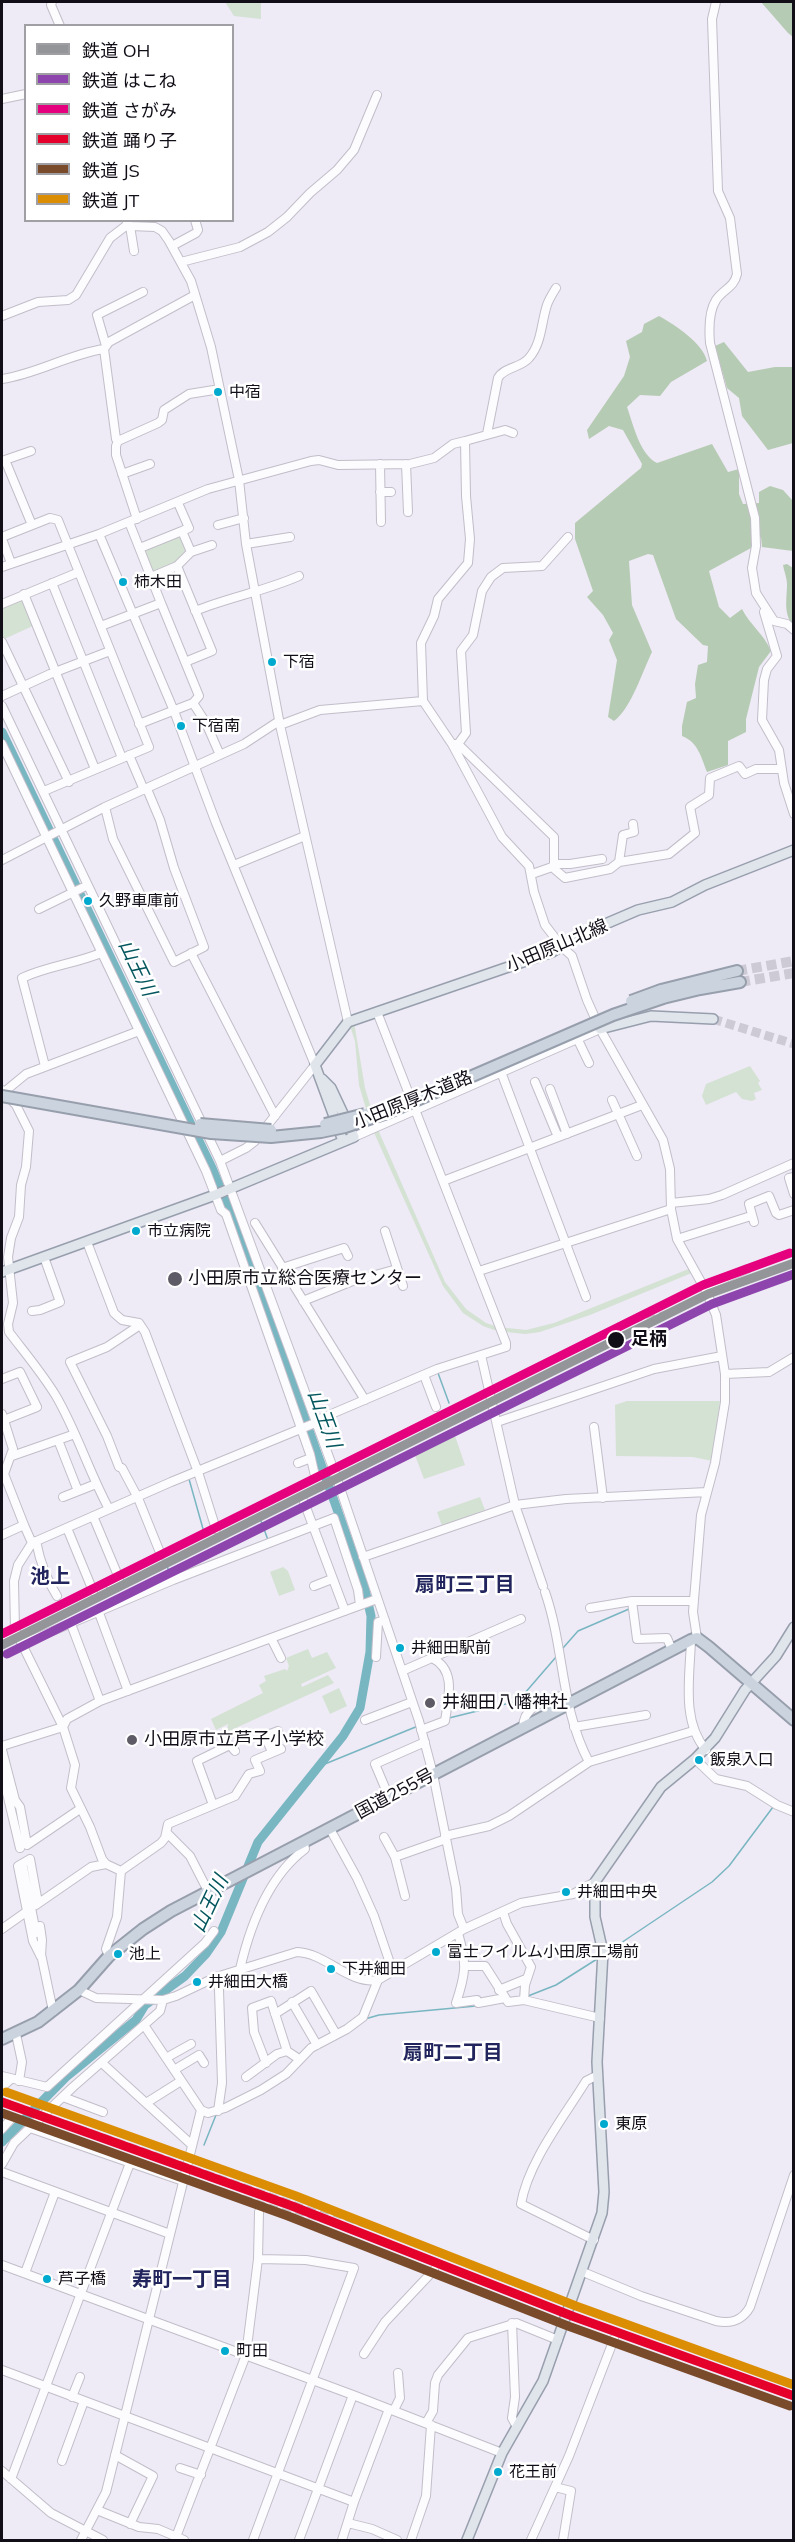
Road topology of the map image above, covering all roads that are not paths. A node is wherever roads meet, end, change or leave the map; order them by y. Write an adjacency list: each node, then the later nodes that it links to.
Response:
1 (716, 2): 61 (street)
2 (51, 3): 3 (street)
3 (59, 24)
4 (24, 94): 6 (street)
5 (376, 95): 11 (street)
6 (2, 99)
7 (196, 222): 9 (street)
8 (128, 224): 9 (street); 10 (street); 15 (street)
9 (172, 246): 11 (street)
10 (134, 251)
11 (182, 262): 14 (street)
12 (556, 288): 20 (street)
13 (143, 292): 16 (street)
14 (195, 295): 16 (street); 18 (street)
15 (2, 316)
16 (105, 347): 17 (street); 21 (street)
17 (2, 379)
18 (220, 388): 21 (street); 29 (street)
19 (513, 433): 20 (street)
20 (487, 434): 22 (street)
21 (118, 441): 28 (street)
22 (465, 441): 27 (street); 73 (street)
23 (31, 451): 24 (street)
24 (3, 461): 38 (street)
25 (150, 464): 28 (street)
26 (380, 464): 27 (street); 29 (street); 30 (street)
27 (406, 464): 33 (street)
28 (122, 474): 35 (street)
29 (239, 480): 32 (street); 34 (street)
30 (380, 492): 31 (street); 37 (street)
31 (391, 492)
32 (178, 503): 35 (street); 40 (street)
33 (408, 512)
34 (244, 518): 39 (street); 45 (street)
35 (137, 519): 36 (street)
36 (129, 522): 41 (street); 48 (street)
37 (381, 522)
38 (32, 525): 44 (street); 46 (street)
39 (218, 525)
40 (182, 531): 48 (street); 49 (street)
41 (99, 534): 46 (street); 63 (street)
42 (290, 537): 45 (street)
43 (568, 537): 80 (street)
44 (2, 538): 50 (street)
45 (246, 544): 57 (street)
46 (68, 545): 50 (street); 53 (street)
47 (212, 545): 49 (street)
48 (140, 548): 55 (street)
49 (191, 552): 51 (street)
50 (11, 563): 52 (street)
51 (177, 566): 55 (street); 62 (street)
52 (2, 567)
53 (79, 572): 56 (street); 64 (street)
54 (299, 576): 57 (street)
55 (151, 577): 59 (street)
56 (52, 583): 58 (street); 68 (street)
57 (255, 592): 62 (street); 77 (street)
58 (24, 594): 60 (street); 70 (street)
59 (161, 603): 63 (street); 69 (street)
60 (2, 604)
61 (762, 604): 65 (street); 85 (street)
62 (195, 611): 69 (street)
63 (134, 613): 64 (street); 76 (street)
64 (101, 626): 67 (street)
65 (794, 630)
66 (2, 642): 71 (street)
67 (110, 651): 68 (street); 78 (street)
68 (83, 661): 70 (street); 82 (street)
69 (186, 662): 74 (street)
70 (56, 672): 71 (street); 84 (street)
71 (24, 685): 72 (street); 86 (street)
72 (2, 696)
73 (423, 701): 77 (street); 80 (street)
74 (193, 703): 76 (street); 81 (street)
75 (2, 706): 88 (street)
76 (174, 711): 78 (street); 83 (street)
77 (279, 723): 81 (street); 93 (street)
78 (139, 724): 82 (street)
79 (2, 744): 94 (street)
80 (455, 744): 100 (street); 101 (street)
81 (220, 755): 83 (street)
82 (125, 757): 84 (street); 87 (street)
83 (196, 767): 87 (street); 99 (street)
84 (95, 769): 86 (street)
85 (782, 769): 90 (street); 98 (street)
86 (69, 782): 88 (street)
87 (145, 790): 89 (street); 107 (street)
88 (44, 792): 92 (street)
89 (105, 807): 92 (street); 107 (street)
90 (794, 814)
91 (633, 824): 98 (street)
92 (60, 830): 94 (street); 102 (street)
93 (305, 836): 99 (street); 113 (street)
94 (46, 838): 96 (street); 103 (street)
95 (794, 850): 105 (main road, 小田原山北線)
96 (2, 860)
97 (598, 861): 100 (street)
98 (619, 862): 100 (street)
99 (234, 865): 118 (street)
100 (553, 866): 101 (street)
101 (532, 874): 105 (street)
102 (86, 886): 103 (street); 109 (street)
103 (72, 892): 104 (street); 106 (street)
104 (39, 909)
105 (562, 947): 111 (main road, 小田原山北線); 114 (street)
106 (101, 953): 110 (street); 119 (street)
107 (191, 953): 129 (street)
108 (739, 976): 124 (highway, 小田原厚木道路, bridge)
109 (133, 981): 110 (street); 136 (street)
110 (117, 988): 115 (street)
111 (378, 1012): 113 (main road, 小田原山北線); 127 (street)
112 (713, 1019): 114 (main road)
113 (348, 1022): 118 (main road)
114 (600, 1029): 116 (street); 126 (street)
115 (139, 1031): 119 (street); 143 (street)
116 (577, 1038): 117 (street); 120 (street)
117 (589, 1063)
118 (315, 1065): 121 (main road); 129 (street)
119 (45, 1066): 124 (street)
120 (501, 1072): 127 (street); 134 (street)
121 (322, 1079): 131 (main road); 133 (main road)
122 (535, 1082): 132 (street)
123 (550, 1089): 130 (street)
124 (2, 1092): 156 (street)
125 (612, 1100): 128 (street)
126 (642, 1105): 128 (street); 144 (street)
127 (415, 1110): 131 (street); 140 (street)
128 (620, 1114): 130 (street); 135 (street)
129 (275, 1116): 136 (street)
130 (567, 1134): 132 (street)
131 (354, 1137): 133 (main road)
132 (558, 1137): 134 (street)
133 (343, 1142): 141 (main road)
134 (531, 1148): 140 (street); 150 (street)
135 (637, 1155)
136 (220, 1161): 141 (street)
137 (794, 1163): 138 (street)
138 (784, 1166): 139 (street); 144 (street)
139 (791, 1178): 142 (street)
140 (443, 1181): 157 (street)
141 (229, 1190): 143 (main road); 174 (street)
142 (794, 1194)
143 (215, 1195): 149 (main road); 176 (street)
144 (671, 1206): 148 (street); 150 (street)
145 (794, 1210): 148 (street)
146 (255, 1223): 153 (street)
147 (384, 1231): 154 (street)
148 (677, 1239): 159 (street)
149 (87, 1242): 152 (main road); 163 (street)
150 (566, 1242): 157 (street); 160 (street)
151 (348, 1256): 153 (street)
152 (44, 1257): 156 (main road); 162 (street)
153 (282, 1268): 161 (street)
154 (397, 1269): 158 (street); 161 (street)
155 (747, 1269): 159 (street)
156 (5, 1271): 177 (street)
157 (479, 1271): 164 (street)
158 (403, 1286)
159 (704, 1287): 165 (street)
160 (586, 1297)
161 (303, 1300): 170 (street)
162 (32, 1311)
163 (140, 1325): 182 (street); 188 (street)
164 (481, 1355): 168 (street); 173 (street)
165 (722, 1356): 167 (street); 173 (street)
166 (794, 1357): 167 (street)
167 (725, 1374): 186 (street)
168 (424, 1375): 170 (street); 171 (street)
169 (2, 1379): 172 (street)
170 (365, 1400): 174 (street)
171 (436, 1407)
172 (3, 1417): 179 (street)
173 (497, 1422): 191 (street)
174 (314, 1423): 176 (street); 201 (street)
175 (594, 1427): 189 (street)
176 (300, 1428): 180 (street); 182 (street)
177 (75, 1434): 178 (street); 184 (street)
178 (58, 1440): 179 (street); 185 (street)
179 (12, 1456): 194 (street)
180 (311, 1458): 181 (street); 183 (street)
181 (298, 1463)
182 (198, 1472): 188 (street); 197 (street)
183 (315, 1476)
184 (96, 1484): 185 (street); 192 (street)
185 (78, 1491): 187 (street)
186 (707, 1492): 189 (street); 208 (street)
187 (63, 1497)
188 (138, 1498): 192 (street); 200 (street)
189 (603, 1498): 191 (street)
190 (304, 1502): 195 (street)
191 (515, 1505): 201 (street); 230 (street)
192 (109, 1509): 193 (street)
193 (93, 1516): 196 (street); 203 (street)
194 (24, 1525): 198 (street); 199 (street)
195 (314, 1525): 202 (street); 210 (street); 213 (street)
196 (67, 1528): 199 (street); 205 (street)
197 (216, 1529)
198 (2, 1534)
199 (34, 1542): 206 (street); 217 (street)
200 (161, 1556)
201 (363, 1557): 207 (street)
202 (332, 1579): 204 (street); 212 (street)
203 (108, 1582)
204 (314, 1586)
205 (93, 1591)
206 (57, 1596)
207 (377, 1599): 210 (street); 215 (street)
208 (694, 1601): 209 (street); 221 (street)
209 (632, 1602): 211 (street); 223 (street)
210 (360, 1605): 212 (street)
211 (590, 1608)
212 (345, 1611): 220 (street)
213 (99, 1613): 216 (street); 229 (street)
214 (521, 1619): 226 (street)
215 (385, 1620): 224 (street); 227 (street)
216 (71, 1624): 222 (street); 231 (street)
217 (15, 1630): 219 (street); 222 (street)
218 (793, 1631): 228 (main road)
219 (2, 1636)
220 (271, 1638): 225 (street); 229 (street)
221 (694, 1639): 223 (highway, 国道255号); 228 (highway); 240 (street)
222 (22, 1644): 237 (street)
223 (672, 1650): 230 (highway, 国道255号)
224 (376, 1657)
225 (281, 1658)
226 (432, 1658): 227 (street); 236 (street)
227 (402, 1671): 232 (street)
228 (751, 1682): 235 (highway); 244 (main road)
229 (128, 1691): 231 (street)
230 (567, 1700): 238 (street); 250 (highway, 国道255号)
231 (100, 1701): 237 (street)
232 (412, 1702): 234 (street); 236 (street)
233 (646, 1715): 238 (street)
234 (365, 1720)
235 (794, 1720)
236 (420, 1726): 241 (street)
237 (63, 1727): 242 (street); 253 (street)
238 (574, 1727): 248 (street)
239 (278, 1731): 246 (street)
240 (693, 1731): 244 (street); 248 (street)
241 (425, 1742): 250 (street); 251 (street)
242 (2, 1748): 253 (street)
243 (281, 1749): 246 (street)
244 (705, 1750): 247 (main road)
245 (235, 1751): 252 (street)
246 (272, 1752): 252 (street)
247 (696, 1759): 254 (street); 265 (main road)
248 (590, 1762): 258 (street)
249 (2, 1773): 260 (street)
250 (433, 1774): 251 (highway, 国道255号); 258 (street)
251 (389, 1797): 255 (highway, 国道255号)
252 (213, 1805): 256 (street)
253 (80, 1809): 262 (street)
254 (794, 1812)
255 (330, 1829): 259 (highway, 国道255号); 278 (street)
256 (167, 1833): 264 (street); 266 (street)
257 (384, 1837): 261 (street)
258 (446, 1838): 261 (street); 273 (street)
259 (304, 1842): 266 (highway, 国道255号); 277 (street)
260 (20, 1848)
261 (394, 1857): 267 (street)
262 (106, 1864): 264 (street); 268 (street)
263 (23, 1867): 275 (street)
264 (121, 1871): 274 (street)
265 (595, 1882): 270 (street); 291 (main road)
266 (208, 1891): 274 (highway, 国道255号)
267 (405, 1896)
268 (38, 1903): 269 (street); 275 (street)
269 (26, 1912): 271 (street); 275 (street)
270 (502, 1912): 273 (street); 280 (street)
271 (2, 1929)
272 (214, 1931): 286 (street)
273 (461, 1931): 276 (street); 278 (street)
274 (109, 1956): 282 (highway, 国道255号)
275 (41, 1957): 289 (street)
276 (465, 1966): 283 (street); 287 (street)
277 (240, 1969): 279 (street); 281 (street)
278 (393, 1972): 281 (street)
279 (216, 1977): 285 (street); 314 (street)
280 (526, 1979): 283 (street); 284 (street)
281 (378, 1980): 294 (street)
282 (80, 1990): 286 (street); 289 (highway, 国道255号)
283 (499, 1990): 287 (street)
284 (524, 1997): 287 (street); 291 (street)
285 (167, 1999): 286 (street); 292 (street)
286 (143, 2000): 308 (street)
287 (507, 2000)
288 (292, 2002): 290 (street); 294 (street); 297 (street)
289 (53, 2011): 293 (highway, 国道255号)
290 (275, 2014): 298 (street); 303 (street)
291 (600, 2018): 305 (main road)
292 (144, 2025): 299 (street); 301 (street)
293 (16, 2034): 295 (highway, 国道255号); 308 (street)
294 (336, 2034): 297 (street)
295 (2, 2039)
296 (191, 2044): 299 (street)
297 (317, 2044): 300 (street)
298 (287, 2051): 300 (street); 303 (street)
299 (166, 2058): 304 (street)
300 (299, 2059): 314 (street)
301 (102, 2062): 311 (street); 312 (street)
302 (204, 2063): 304 (street)
303 (266, 2063): 307 (street)
304 (174, 2070): 309 (street)
305 (598, 2075): 329 (main road); 329 (street)
306 (2, 2076): 308 (street)
307 (246, 2077)
308 (15, 2080): 310 (street)
309 (181, 2081): 312 (street); 313 (street)
310 (2, 2087)
311 (63, 2097): 315 (street); 317 (street)
312 (146, 2103): 319 (street)
313 (201, 2110): 314 (street); 319 (street)
314 (218, 2111)
315 (103, 2112)
316 (10, 2120): 318 (street)
317 (30, 2128): 320 (street); 321 (street)
318 (2, 2129)
319 (192, 2145): 324 (street)
320 (130, 2163): 324 (street); 326 (street)
321 (2, 2164)
322 (2, 2172): 325 (street)
323 (794, 2175): 333 (street)
324 (183, 2181): 328 (street)
325 (55, 2192): 326 (street); 334 (street)
326 (112, 2212): 328 (street); 335 (street)
327 (259, 2212): 330 (street)
328 (170, 2234): 336 (street)
329 (594, 2240): 333 (main road)
330 (258, 2259): 341 (street); 345 (street)
331 (2, 2265): 334 (street)
332 (434, 2270): 340 (street)
333 (583, 2272): 339 (main road)
334 (25, 2273): 335 (street)
335 (81, 2294): 336 (street); 346 (street)
336 (149, 2321): 341 (street); 351 (street)
337 (512, 2324): 339 (street); 352 (street); 353 (street)
338 (614, 2339): 363 (street)
339 (558, 2340): 353 (main road)
340 (364, 2354)
341 (246, 2355): 345 (street); 354 (street)
342 (2, 2370): 346 (street)
343 (398, 2373): 350 (street)
344 (80, 2376): 348 (street)
345 (313, 2380): 347 (street); 360 (street)
346 (47, 2388): 348 (street); 362 (street)
347 (353, 2395): 350 (street); 364 (street)
348 (72, 2397): 349 (street)
349 (84, 2402): 351 (street); 357 (street)
350 (391, 2410): 352 (street); 365 (street)
351 (125, 2417): 354 (street); 356 (street)
352 (429, 2424): 355 (street); 377 (street)
353 (517, 2427): 355 (main road)
354 (212, 2450): 360 (street); 361 (street)
355 (502, 2453): 378 (main road)
356 (115, 2455): 366 (street); 368 (street)
357 (62, 2461)
358 (180, 2468): 361 (street)
359 (2, 2471): 362 (street)
360 (279, 2474): 364 (street); 373 (street)
361 (201, 2475): 370 (street)
362 (11, 2479): 369 (street)
363 (555, 2487): 379 (street); 380 (street)
364 (318, 2489): 365 (street); 374 (street)
365 (354, 2502): 367 (street)
366 (97, 2511): 368 (street); 369 (street)
367 (348, 2523): 375 (street); 376 (street)
368 (130, 2524): 370 (street)
369 (84, 2532): 371 (street); 372 (street)
370 (180, 2539)
371 (81, 2541)
372 (103, 2541)
373 (254, 2541)
374 (299, 2541)
375 (342, 2541)
376 (397, 2541)
377 (411, 2541)
378 (466, 2541)
379 (531, 2541)
380 (563, 2541)

